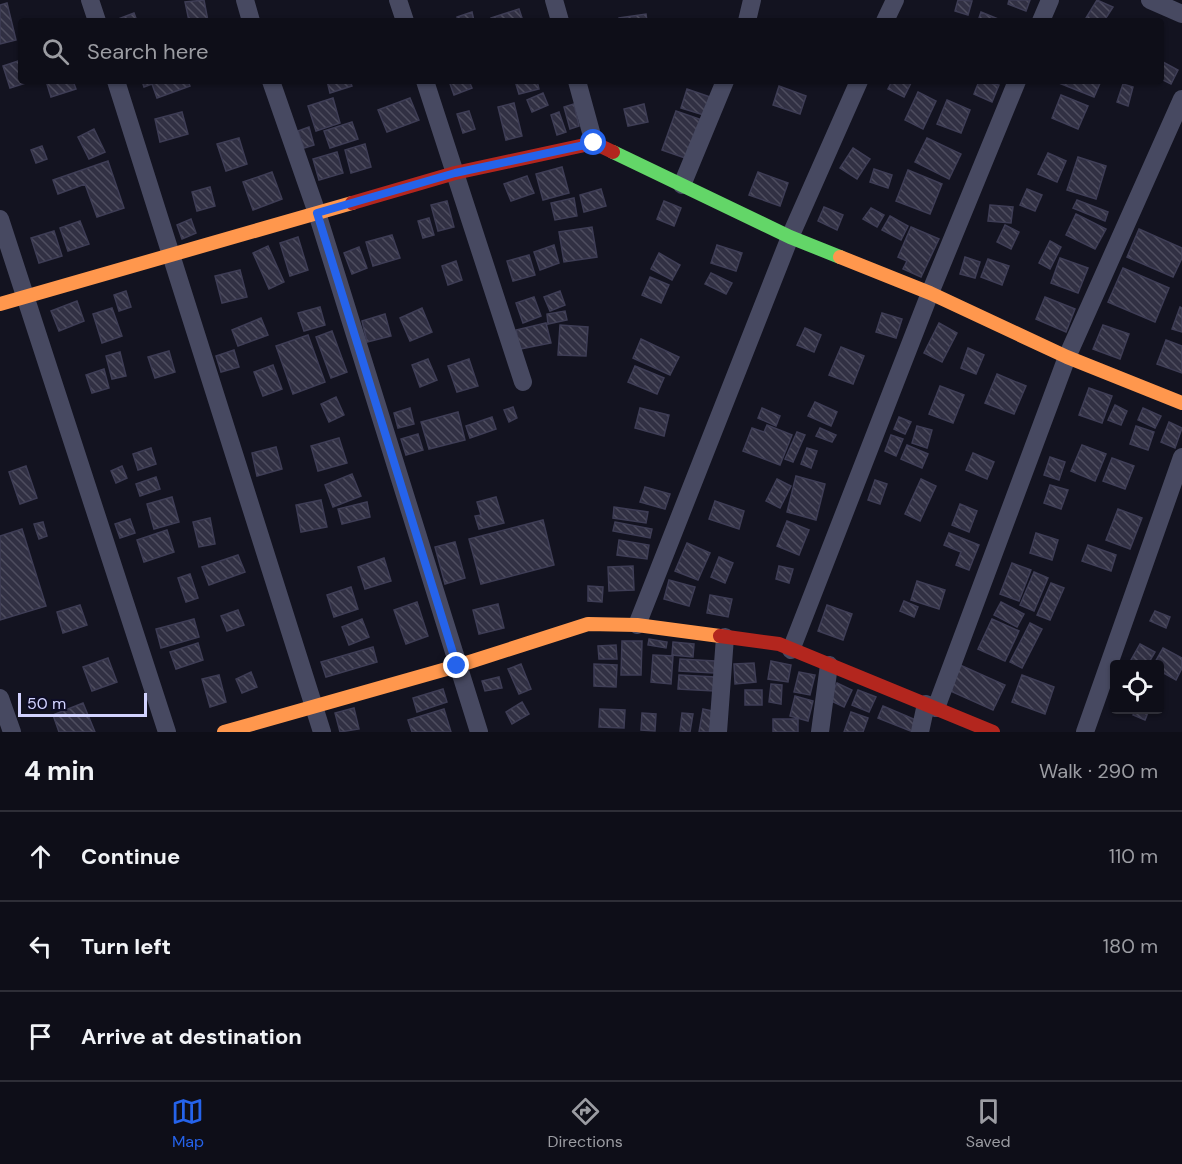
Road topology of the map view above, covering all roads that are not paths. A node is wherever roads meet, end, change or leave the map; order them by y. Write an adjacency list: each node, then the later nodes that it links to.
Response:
1 (90, 0): 10 (street)
2 (244, 0): 11 (street)
3 (398, 0): 12 (street)
4 (554, 0): 13 (street)
5 (752, 0): 14 (street)
6 (895, 0): 15 (street)
7 (1050, 0): 16 (street)
8 (1150, 0): 9 (street)
9 (1182, 14)
10 (96, 18)
11 (250, 18)
12 (404, 18)
13 (559, 18)
14 (748, 18)
15 (886, 18)
16 (1042, 18)
17 (117, 84): 31 (street)
18 (272, 84): 28 (street)
19 (426, 84): 26 (street)
20 (578, 84): 25 (street)
21 (724, 84): 27 (street)
22 (858, 84): 30 (street)
23 (1016, 84): 32 (street)
24 (1182, 99): 35 (street)
25 (594, 143): 26 (street); 27 (street)
26 (455, 173): 28 (street); 36 (street)
27 (682, 185): 30 (street)
28 (317, 213): 31 (street); 43 (street)
29 (0, 219): 33 (street)
30 (790, 237): 32 (street); 39 (street)
31 (171, 255): 33 (street); 45 (street)
32 (930, 293): 35 (street); 41 (street)
33 (25, 297): 34 (street); 48 (street)
34 (0, 304)
35 (1067, 357): 37 (street); 46 (street)
36 (524, 382)
37 (1182, 403)
38 (1182, 457): 56 (street)
39 (637, 625): 40 (street); 43 (street)
40 (725, 637): 41 (street); 52 (street)
41 (791, 650): 42 (street)
42 (829, 665): 46 (street); 53 (street)
43 (457, 666): 45 (street); 51 (street)
44 (0, 698): 47 (street)
45 (314, 706): 49 (street); 50 (street)
46 (931, 706): 54 (street); 55 (street)
47 (12, 732)
48 (167, 732)
49 (224, 732)
50 (322, 732)
51 (479, 732)
52 (718, 732)
53 (820, 732)
54 (920, 732)
55 (993, 732)
56 (1085, 732)

